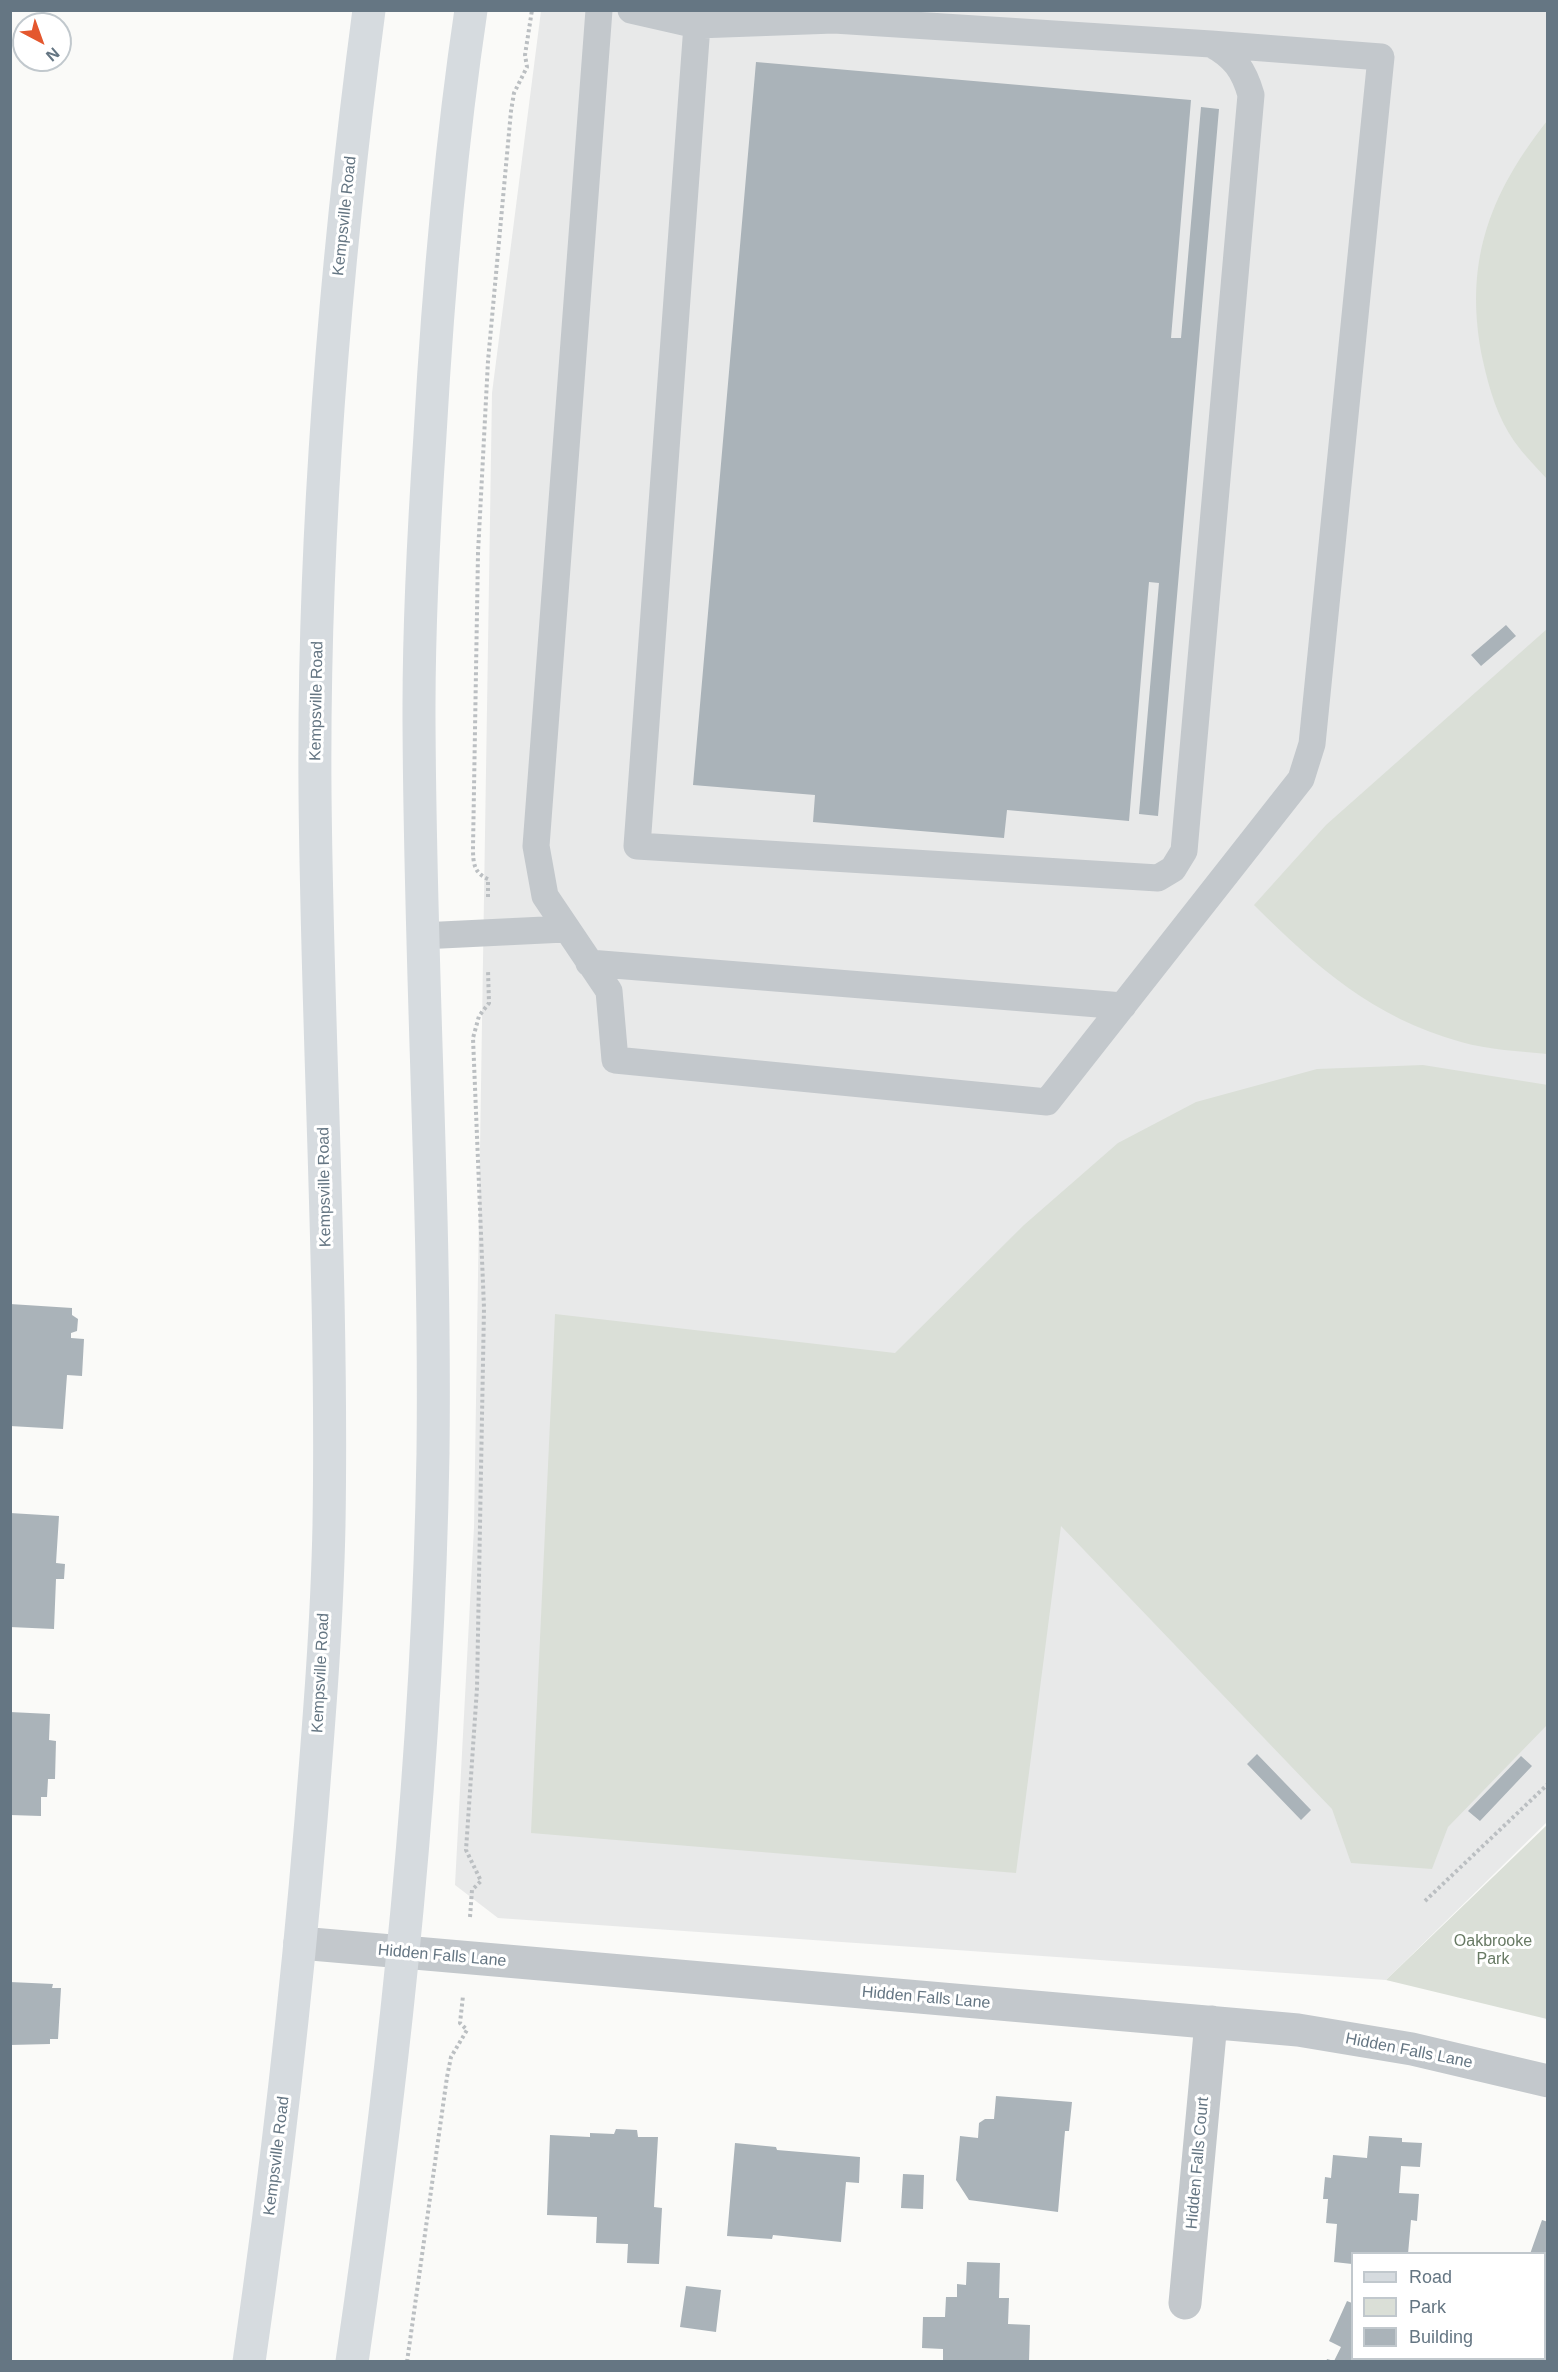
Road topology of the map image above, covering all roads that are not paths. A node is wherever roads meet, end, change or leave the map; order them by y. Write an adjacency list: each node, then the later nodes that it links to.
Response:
1 (369, 10): 13 (main road, Kempsville Road)
2 (471, 10): 10 (main road)
3 (599, 10): 9 (lane)
4 (632, 10): 6 (lane)
5 (834, 15): 6 (lane); 7 (lane)
6 (698, 18): 8 (lane)
7 (928, 18): 8 (lane)
8 (1211, 44): 12 (lane)
9 (565, 929): 10 (lane); 11 (lane)
10 (421, 936): 14 (main road)
11 (589, 963): 12 (lane); 12 (lane)
12 (1123, 1006)
13 (300, 1944): 14 (street, Hidden Falls Lane); 18 (main road, Kempsville Road)
14 (405, 1953): 15 (street, Hidden Falls Lane); 19 (main road)
15 (1211, 2022): 16 (street, Hidden Falls Lane); 17 (street, Hidden Falls Court)
16 (1548, 2081)
17 (1185, 2303)
18 (249, 2361)
19 (352, 2361)

